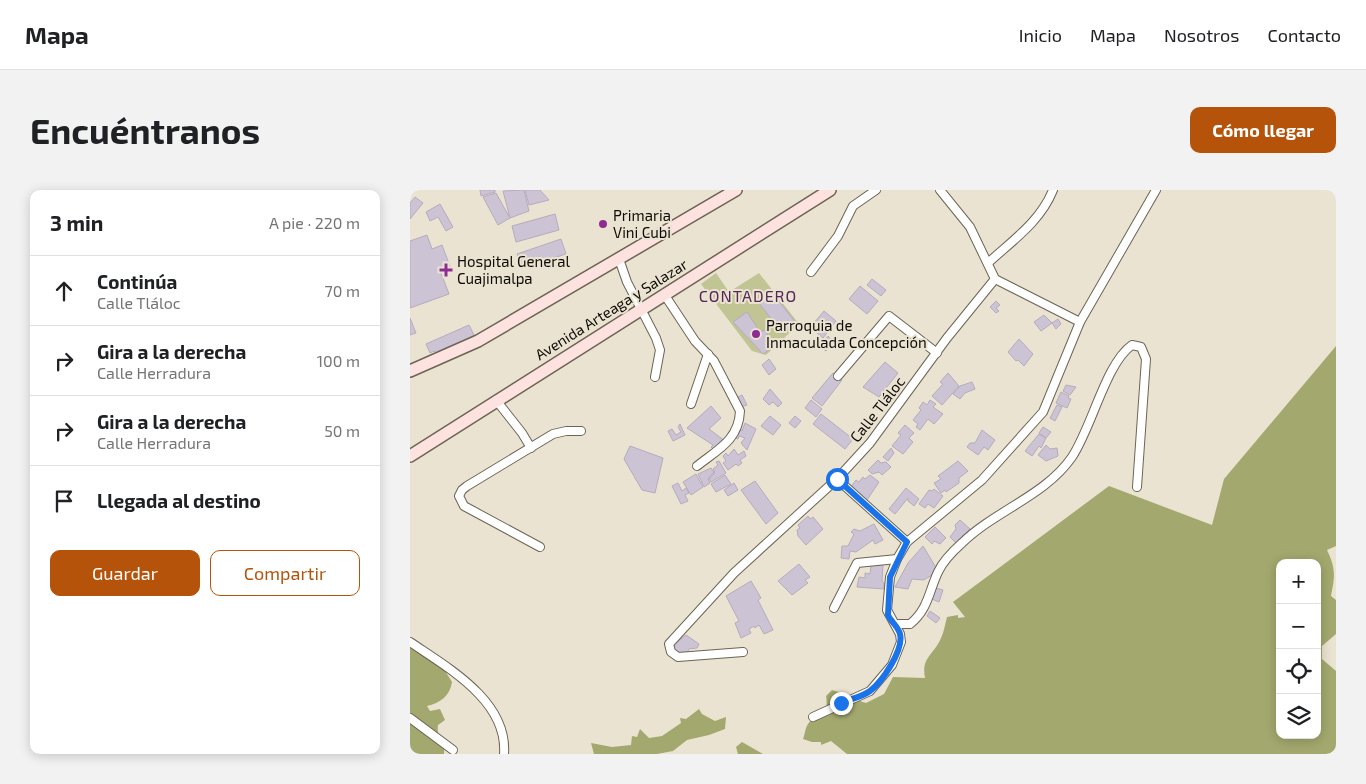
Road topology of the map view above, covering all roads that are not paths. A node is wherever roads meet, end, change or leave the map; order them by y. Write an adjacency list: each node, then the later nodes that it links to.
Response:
1 (736, 190): 7 (street)
2 (830, 190): 11 (street, Avenida Arteaga y Salazar)
3 (876, 190): 9 (street)
4 (940, 190): 8 (street)
5 (1053, 190): 8 (street)
6 (1156, 190): 13 (street)
7 (619, 259): 12 (street); 16 (street)
8 (988, 263): 10 (street)
9 (811, 272)
10 (995, 279): 13 (street); 14 (street, Calle Tláloc)
11 (664, 294): 12 (street, Avenida Arteaga y Salazar); 15 (street)
12 (640, 309): 18 (street); 19 (street, Avenida Arteaga y Salazar)
13 (1080, 322): 27 (street)
14 (937, 353): 17 (street); 25 (street, Calle Tláloc)
15 (708, 354): 20 (street); 24 (street)
16 (410, 371)
17 (838, 376)
18 (655, 377)
19 (496, 400): 22 (street); 23 (street, Avenida Arteaga y Salazar)
20 (691, 404)
21 (581, 431): 22 (street)
22 (531, 448): 28 (street)
23 (410, 456)
24 (696, 466)
25 (837, 479): 27 (street); 33 (street, Calle Tláloc)
26 (1137, 488): 31 (street)
27 (907, 542): 29 (street)
28 (540, 546)
29 (897, 559): 30 (street); 31 (street)
30 (834, 608)
31 (896, 624): 34 (street)
32 (410, 642): 37 (street)
33 (743, 652)
34 (813, 717)
35 (410, 718): 36 (street)
36 (453, 750)
37 (504, 754)

